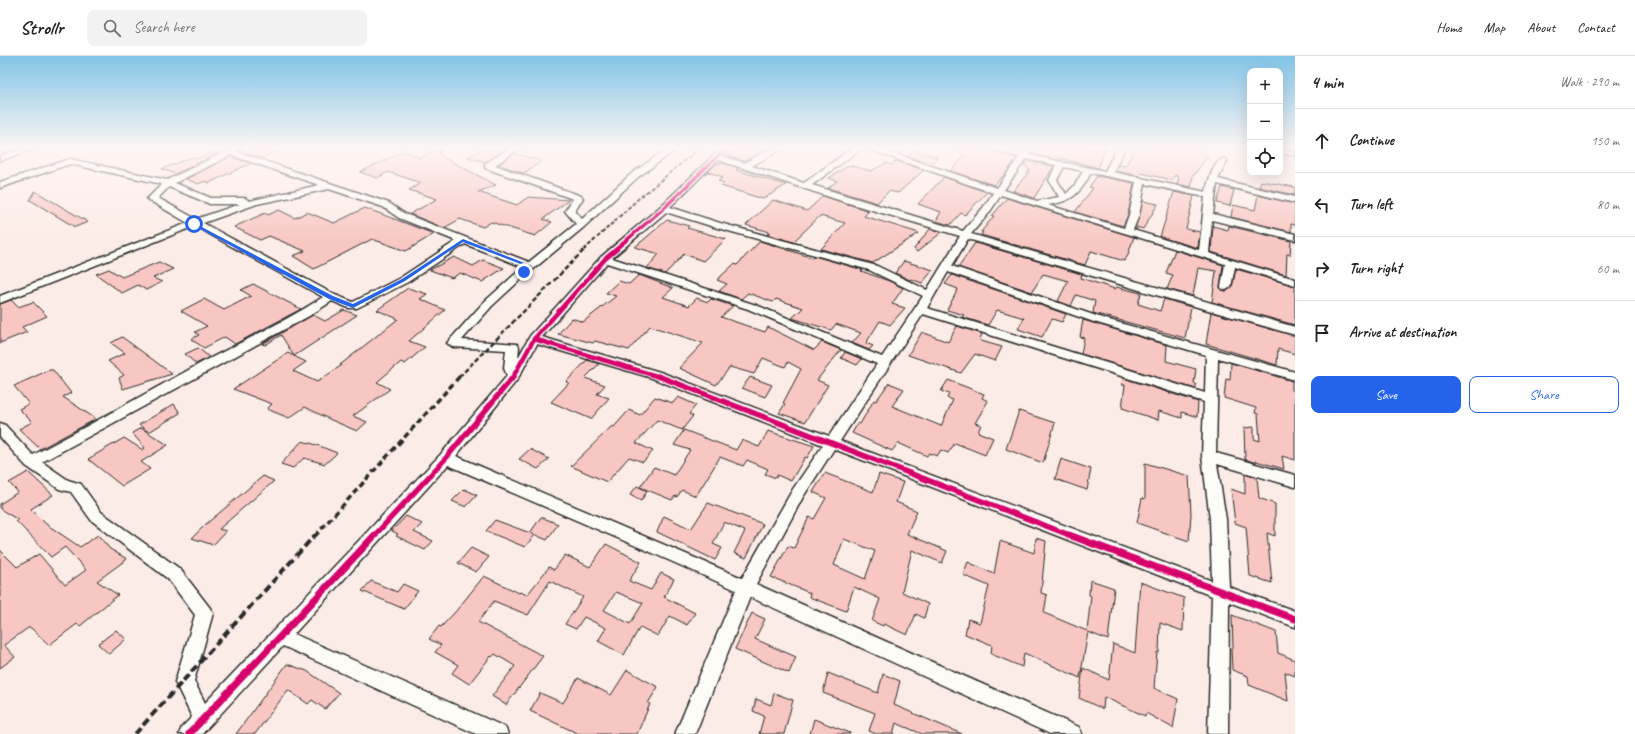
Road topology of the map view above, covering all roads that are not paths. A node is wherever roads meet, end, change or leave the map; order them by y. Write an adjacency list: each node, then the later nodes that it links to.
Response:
1 (14, 180): 17 (street)
2 (152, 180): 16 (street)
3 (175, 180): 16 (street)
4 (310, 180): 19 (street)
5 (526, 180): 29 (street)
6 (630, 180): 29 (street)
7 (693, 180): 26 (street)
8 (790, 180): 18 (street)
9 (813, 180): 18 (street)
10 (962, 180): 20 (street)
11 (1007, 180): 20 (street)
12 (1053, 180): 22 (street)
13 (1083, 180): 22 (street)
14 (1141, 180): 21 (street); 30 (street)
15 (1213, 180): 21 (street); 23 (street)
16 (168, 183): 24 (street); 28 (street)
17 (0, 184)
18 (807, 185): 31 (street)
19 (329, 186): 24 (street); 33 (street)
20 (998, 192): 25 (street); 31 (street)
21 (1210, 195): 27 (street)
22 (1065, 199): 25 (street)
23 (1295, 200)
24 (255, 202): 28 (street)
25 (1033, 203): 30 (street)
26 (664, 208): 37 (street); 43 (street)
27 (1208, 216): 32 (street); 35 (street)
28 (194, 224): 36 (street); 44 (street)
29 (581, 225): 39 (street)
30 (1128, 231): 35 (street)
31 (966, 234): 40 (street); 47 (street)
32 (1295, 237)
33 (463, 240): 39 (street); 44 (street)
34 (126, 242): 36 (street)
35 (1204, 254): 38 (street)
36 (108, 256): 45 (street)
37 (604, 259): 48 (street); 50 (street)
38 (1230, 264): 41 (street); 42 (street)
39 (529, 266): 52 (street)
40 (946, 267): 43 (street); 49 (street)
41 (1295, 282)
42 (1226, 287)
43 (929, 295): 46 (street)
44 (331, 297): 58 (street)
45 (0, 300)
46 (920, 309): 50 (street); 53 (street)
47 (1295, 331)
48 (534, 339): 52 (street); 55 (street)
49 (1212, 352): 51 (street); 53 (street)
50 (884, 362): 55 (street)
51 (1295, 376)
52 (513, 377): 57 (street)
53 (1211, 400): 56 (street)
54 (0, 428): 58 (street)
55 (831, 443): 60 (street); 61 (street)
56 (1209, 456): 59 (street); 61 (street)
57 (446, 458): 60 (street); 63 (street)
58 (31, 462): 64 (street)
59 (1295, 481)
60 (745, 588): 67 (street); 68 (street)
61 (1221, 593): 62 (street); 69 (street)
62 (1295, 619)
63 (280, 636): 64 (street); 66 (street)
64 (203, 719): 65 (street)
65 (189, 734)
66 (498, 734)
67 (686, 734)
68 (1072, 734)
69 (1218, 734)

